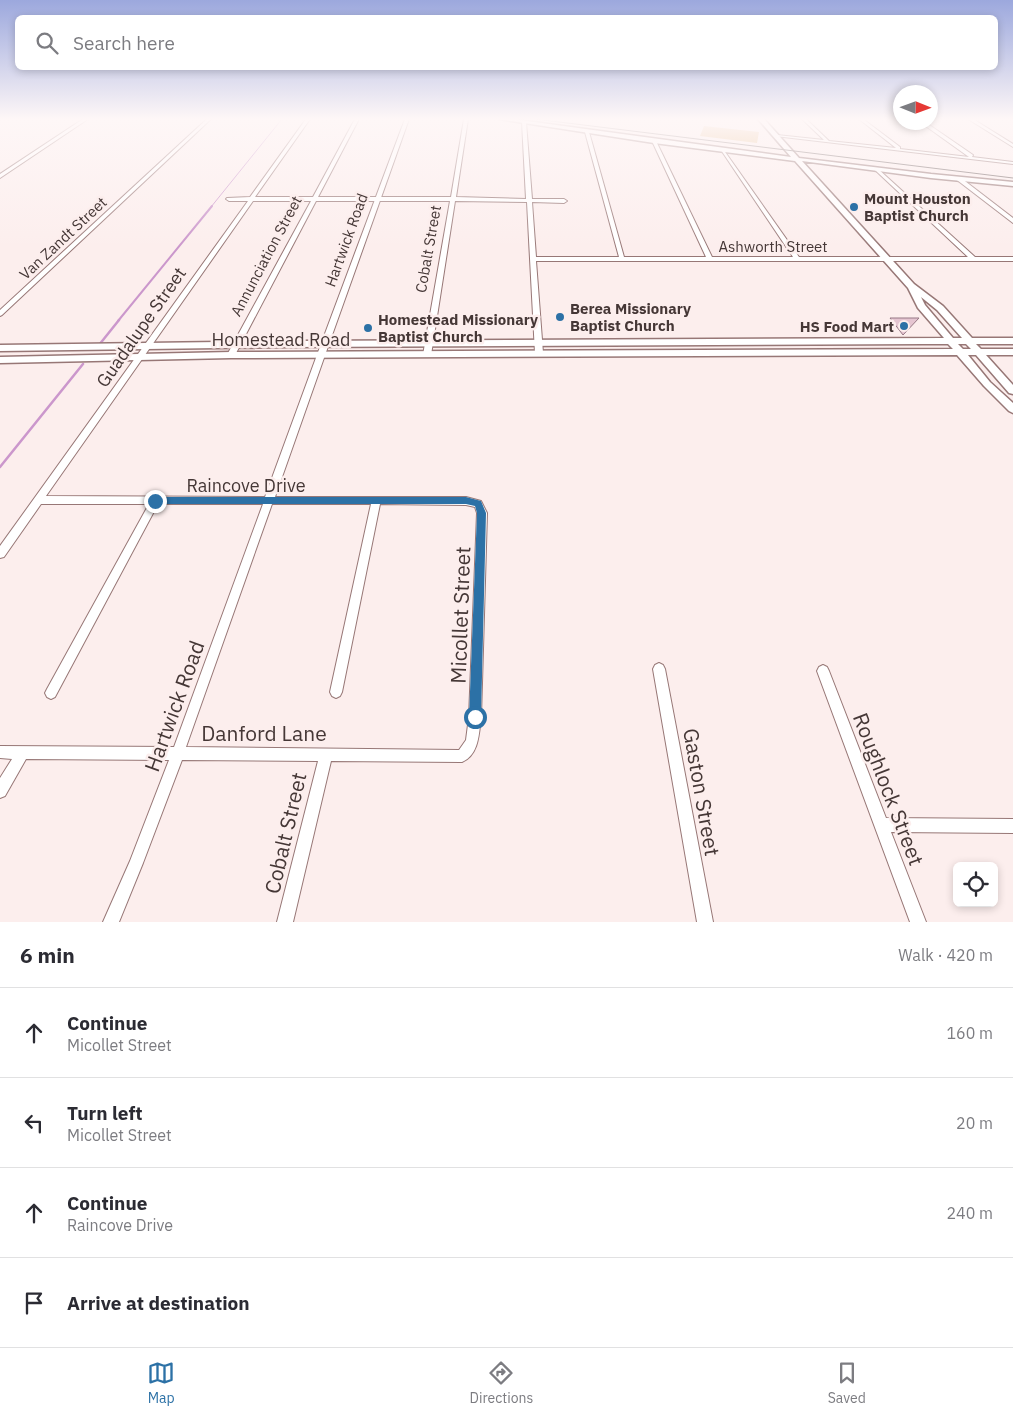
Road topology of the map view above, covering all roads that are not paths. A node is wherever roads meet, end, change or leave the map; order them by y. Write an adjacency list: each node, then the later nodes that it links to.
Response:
1 (21, 162): 14 (street)
2 (163, 162): 33 (street, Van Zandt Street)
3 (278, 162): 18 (street, Guadalupe Street)
4 (334, 162): 19 (street, Annunciation Street)
5 (391, 162): 20 (street, Hartwick Road)
6 (460, 162): 21 (street, Cobalt Street)
7 (527, 162): 22 (street)
8 (595, 162): 26 (street)
9 (664, 162): 27 (street)
10 (731, 162): 28 (street)
11 (800, 162): 29 (main road)
12 (816, 162): 13 (main road)
13 (877, 169): 15 (main road); 30 (street)
14 (0, 176)
15 (959, 179): 16 (main road); 24 (street)
16 (1013, 184)
17 (229, 199): 18 (street)
18 (252, 199): 19 (street); 44 (street, Guadalupe Street)
19 (315, 199): 20 (street); 42 (street, Annunciation Street)
20 (378, 199): 21 (street); 41 (street, Hartwick Road)
21 (454, 199): 22 (street); 43 (street, Cobalt Street)
22 (530, 201): 23 (street); 25 (street)
23 (564, 201)
24 (1013, 221)
25 (533, 259): 26 (street, Ashworth Street); 40 (street)
26 (622, 259): 27 (street, Ashworth Street)
27 (710, 259): 28 (street, Ashworth Street)
28 (797, 259): 29 (street, Ashworth Street)
29 (886, 259): 30 (street, Ashworth Street); 32 (main road)
30 (974, 259): 31 (street, Ashworth Street)
31 (1013, 259)
32 (911, 286): 36 (main road); 37 (main road)
33 (0, 314)
34 (745, 340): 35 (main road, Homestead Road); 39 (main road, Homestead Road); 49 (main road)
35 (840, 341): 36 (main road, Homestead Road); 50 (main road)
36 (950, 341): 37 (main road, Homestead Road); 51 (main road)
37 (970, 341): 38 (main road, Homestead Road); 47 (main road)
38 (1013, 341)
39 (634, 342): 40 (main road, Homestead Road); 48 (main road)
40 (538, 343): 43 (main road, Homestead Road); 53 (street)
41 (324, 344): 42 (main road, Homestead Road); 43 (main road, Homestead Road); 55 (street, Hartwick Road)
42 (237, 345): 44 (main road, Homestead Road); 54 (street, Annunciation Street)
43 (428, 345): 56 (street, Cobalt Street)
44 (147, 347): 46 (main road, Homestead Road); 57 (street, Guadalupe Street)
45 (0, 348): 46 (main road, Homestead Road)
46 (56, 350): 59 (main road)
47 (979, 351): 51 (main road, Homestead Road); 52 (main road, Homestead Road); 61 (main road)
48 (639, 352): 49 (main road, Homestead Road); 53 (main road, Homestead Road)
49 (750, 352): 50 (main road, Homestead Road)
50 (848, 352): 51 (main road, Homestead Road)
51 (959, 352): 60 (main road)
52 (1013, 352)
53 (539, 353): 56 (main road, Homestead Road)
54 (231, 355): 55 (main road, Homestead Road); 57 (main road, Homestead Road)
55 (320, 355): 56 (main road, Homestead Road); 67 (street, Hartwick Road)
56 (427, 355)
57 (139, 358): 59 (main road, Homestead Road); 63 (street, Guadalupe Street)
58 (0, 360): 59 (main road, Homestead Road)
59 (46, 360)
60 (987, 384): 61 (main road); 62 (main road)
61 (1010, 387)
62 (1013, 409)
63 (38, 500): 64 (street, Raincove Drive); 68 (street, Guadalupe Street)
64 (155, 501): 67 (street, Raincove Drive); 72 (street)
65 (376, 501): 66 (street, Raincove Drive); 67 (street, Raincove Drive); 71 (street)
66 (452, 501): 77 (street, Micollet Street)
67 (269, 502): 75 (street, Hartwick Road)
68 (0, 554)
69 (659, 669): 83 (street, Gaston Street)
70 (823, 671): 79 (street, Roughlock Street)
71 (336, 692)
72 (51, 693)
73 (0, 752): 74 (street, Danford Lane)
74 (22, 753): 75 (street, Danford Lane); 78 (street)
75 (178, 753): 76 (street, Danford Lane); 81 (street, Hartwick Road)
76 (326, 754): 77 (street, Danford Lane); 82 (street, Cobalt Street)
77 (437, 756)
78 (0, 791)
79 (881, 825): 80 (street); 84 (street, Roughlock Street)
80 (1013, 826)
81 (111, 922)
82 (286, 922)
83 (705, 922)
84 (918, 922)

